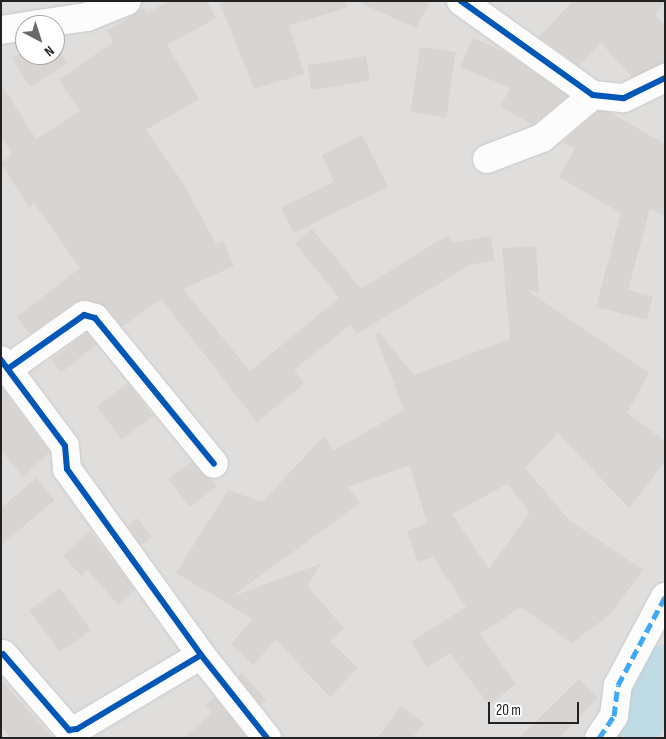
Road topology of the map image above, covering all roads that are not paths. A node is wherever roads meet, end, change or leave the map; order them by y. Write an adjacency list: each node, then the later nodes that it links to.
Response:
1 (126, 1): 3 (street)
2 (461, 1): 7 (street)
3 (65, 20)
4 (15, 28): 5 (street)
5 (1, 30)
6 (665, 78): 7 (street)
7 (593, 95): 8 (street)
8 (487, 159)
9 (5, 364): 10 (street); 13 (street)
10 (214, 464)
11 (665, 597): 15 (street)
12 (3, 654): 13 (street)
13 (201, 655): 14 (street)
14 (267, 738)
15 (598, 738)

